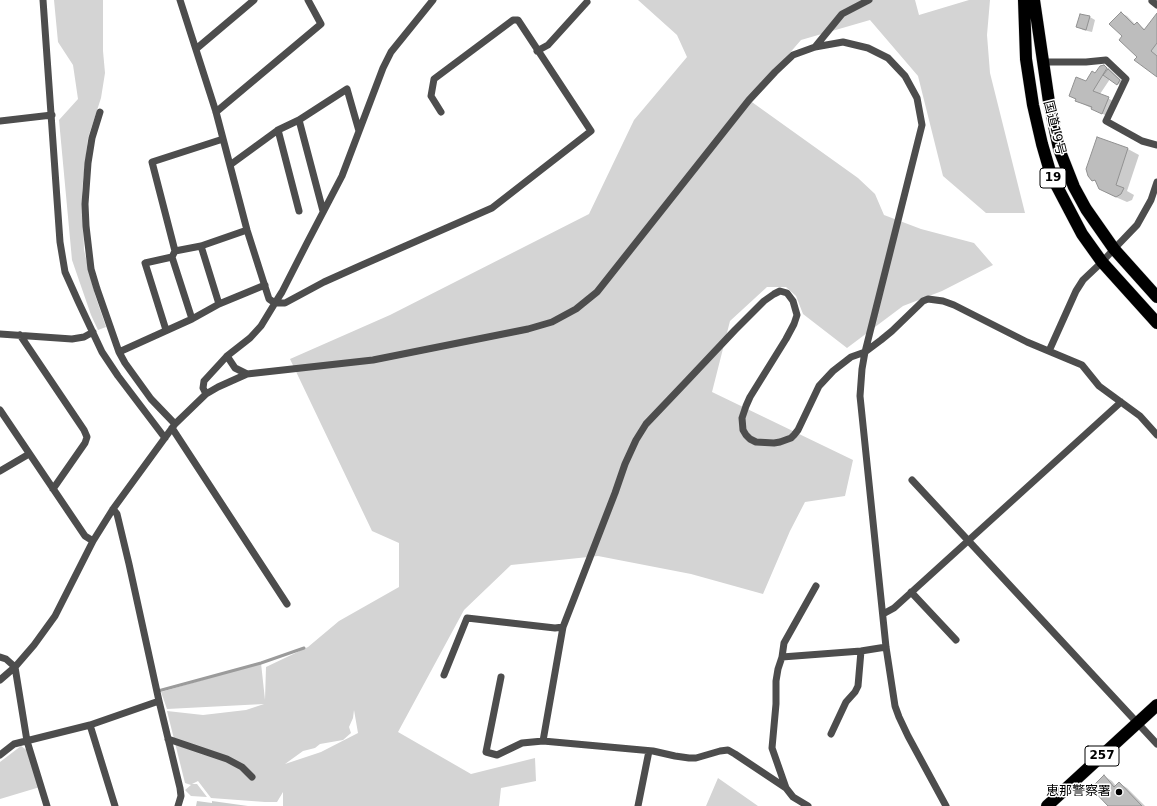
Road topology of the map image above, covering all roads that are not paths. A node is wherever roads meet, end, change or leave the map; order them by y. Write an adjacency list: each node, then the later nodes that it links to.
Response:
1 (43, 0): 17 (street)
2 (180, 0): 11 (street)
3 (254, 0): 11 (street)
4 (308, 0): 15 (street)
5 (433, 0): 21 (street)
6 (868, 0): 10 (street)
7 (1024, 0): 32 (highway, 国道19号 / 19)
8 (1034, 0): 13 (highway, 国道19号 / 19)
9 (587, 2): 12 (street)
10 (815, 47): 45 (street); 47 (street)
11 (196, 49): 15 (street)
12 (537, 51): 16 (street); 35 (street)
13 (1042, 62): 23 (street); 30 (highway, 国道19号 / 19)
14 (100, 112): 44 (street)
15 (216, 112): 22 (street)
16 (441, 112)
17 (52, 115): 19 (street); 40 (street)
18 (299, 120): 20 (street); 21 (street); 27 (street)
19 (0, 121)
20 (278, 130): 24 (street); 26 (street)
21 (359, 131): 27 (street)
22 (223, 139): 24 (street); 31 (street)
23 (1157, 144)
24 (230, 165): 28 (street)
25 (1157, 182): 30 (street)
26 (300, 211)
27 (324, 211): 35 (street)
28 (247, 230): 29 (street); 33 (street)
29 (201, 246): 31 (street); 36 (street)
30 (1114, 249): 32 (street); 34 (highway, 国道19号 / 19)
31 (174, 254): 37 (street); 39 (street)
32 (1102, 262): 38 (highway, 国道19号 / 19); 43 (street)
33 (265, 285): 35 (street); 36 (street)
34 (1157, 297)
35 (275, 303): 46 (street)
36 (219, 304): 37 (street)
37 (192, 319): 39 (street)
38 (1157, 323)
39 (166, 330): 44 (street)
40 (92, 332): 42 (street); 53 (street)
41 (0, 334): 42 (street)
42 (20, 335): 57 (street)
43 (1049, 351): 45 (street); 49 (street)
44 (120, 352): 51 (street)
45 (864, 352): 64 (street); 65 (street)
46 (227, 356): 47 (street); 48 (street)
47 (247, 374): 48 (street)
48 (206, 394): 51 (street)
49 (1121, 402): 52 (street); 60 (street)
50 (0, 410): 54 (street)
51 (174, 426): 53 (street); 63 (street)
52 (1157, 435)
53 (165, 438): 58 (street)
54 (29, 454): 55 (street); 57 (street)
55 (0, 472)
56 (912, 480): 60 (street)
57 (53, 489): 59 (street)
58 (112, 509): 59 (street); 75 (street)
59 (93, 541): 71 (street)
60 (969, 541): 62 (street); 77 (street)
61 (816, 586): 70 (street)
62 (911, 592): 64 (street); 66 (street)
63 (287, 604)
64 (883, 614): 67 (street)
65 (563, 627): 72 (street); 82 (street)
66 (956, 640)
67 (886, 647): 68 (street); 93 (street)
68 (861, 651): 70 (street); 79 (street)
69 (0, 657): 71 (street)
70 (782, 657): 87 (street)
71 (15, 667): 74 (street); 81 (street)
72 (444, 675)
73 (501, 677): 82 (street)
74 (0, 680)
75 (159, 701): 78 (street); 80 (street)
76 (1157, 705): 77 (highway, 257)
77 (1137, 723): 83 (street); 94 (highway, 257)
78 (90, 725): 81 (street); 89 (street)
79 (832, 734)
80 (168, 739): 86 (street); 90 (street)
81 (27, 741): 85 (street); 88 (street)
82 (543, 741): 84 (street)
83 (1157, 744)
84 (649, 751): 87 (street); 91 (street)
85 (0, 756)
86 (252, 777)
87 (786, 788): 92 (street)
88 (47, 806)
89 (115, 806)
90 (178, 806)
91 (638, 806)
92 (808, 806)
93 (946, 806)
94 (1047, 806)

